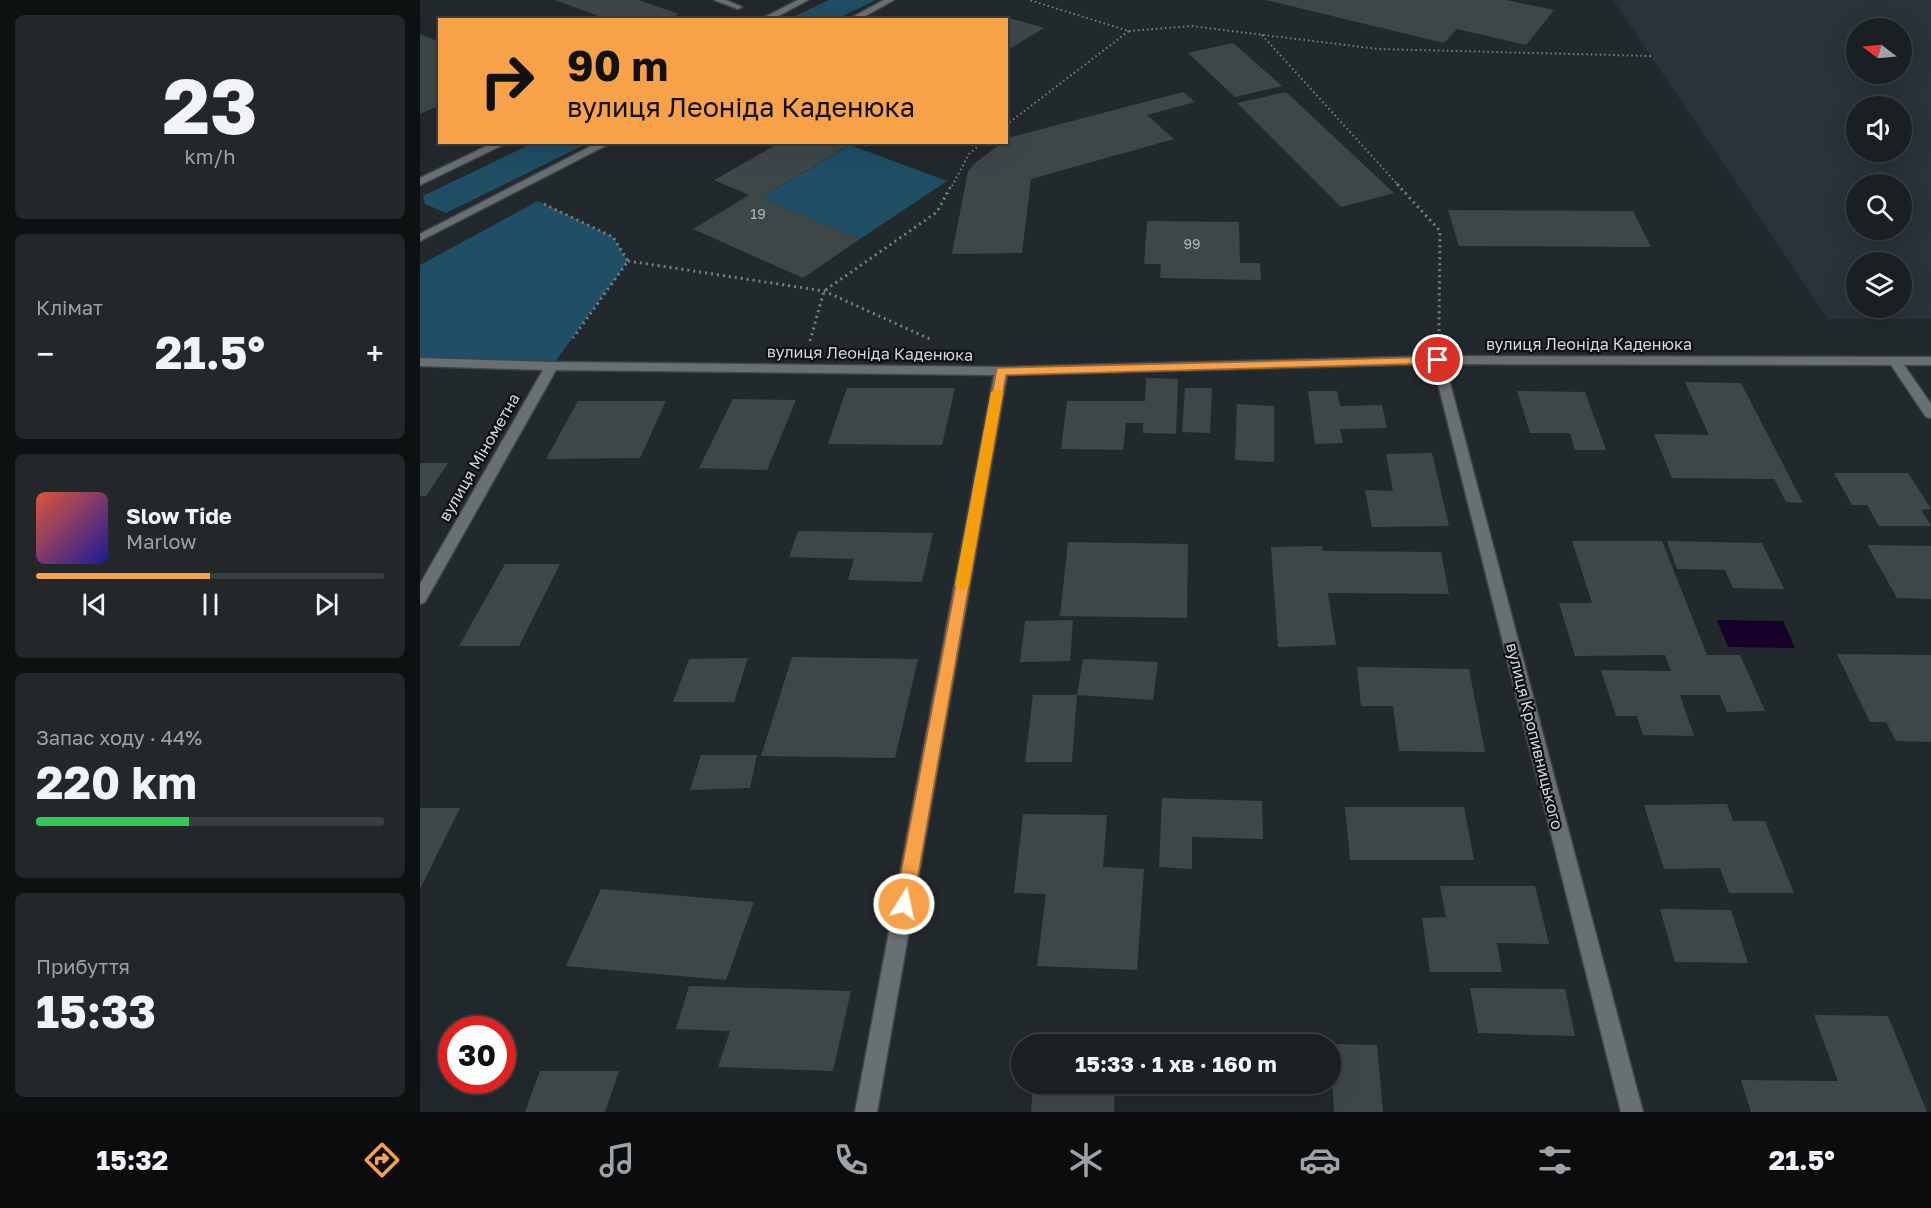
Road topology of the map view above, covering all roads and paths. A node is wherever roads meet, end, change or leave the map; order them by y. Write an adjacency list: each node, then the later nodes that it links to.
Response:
1 (718, 0): 5 (street)
2 (804, 0): 6 (street)
3 (890, 0): 7 (street)
4 (1029, 0): 8 (path)
5 (738, 7)
6 (767, 18)
7 (855, 18)
8 (1129, 31): 9 (path); 11 (path)
9 (1262, 34): 10 (path); 21 (path)
10 (1651, 56)
11 (1008, 123)
12 (500, 144): 15 (street)
13 (604, 144): 17 (street)
14 (981, 144): 19 (path)
15 (420, 182)
16 (538, 201): 18 (path)
17 (420, 238)
18 (628, 261): 19 (path); 25 (path)
19 (824, 291): 20 (path); 26 (path)
20 (938, 343)
21 (1438, 360): 24 (street, вулиця Леоніда Каденюка); 27 (street, вулиця Леоніда Каденюка); 31 (street, вулиця Кропивницького)
22 (1931, 361): 24 (street, вулиця Леоніда Каденюка)
23 (420, 362): 25 (street, вулиця Леоніда Каденюка)
24 (1895, 362): 28 (street)
25 (552, 366): 26 (street, вулиця Леоніда Каденюка); 29 (street, вулиця Мінометна)
26 (802, 369): 27 (street, вулиця Леоніда Каденюка)
27 (1001, 371): 30 (street)
28 (1931, 414)
29 (420, 598)
30 (866, 1112)
31 (1632, 1112)

